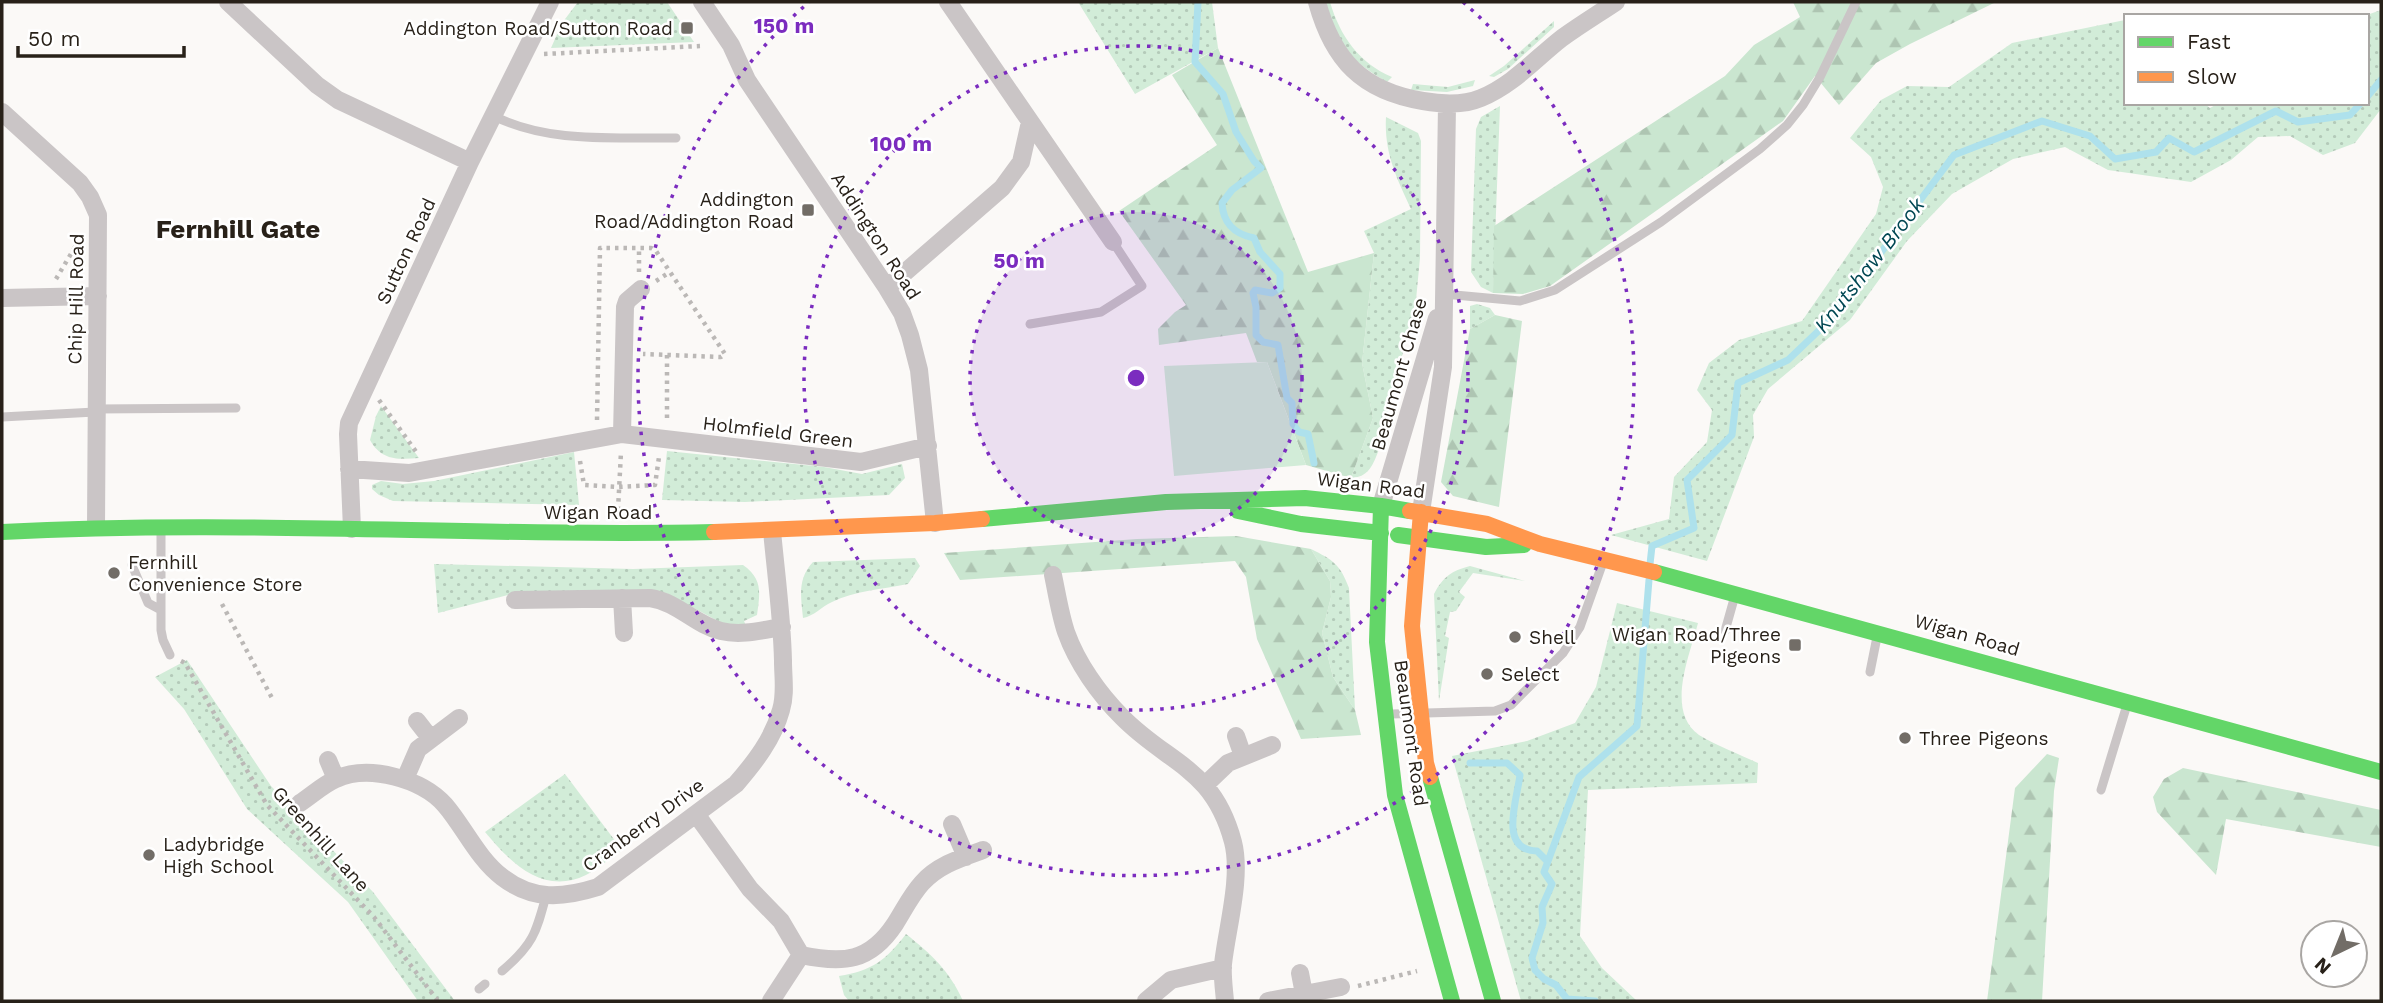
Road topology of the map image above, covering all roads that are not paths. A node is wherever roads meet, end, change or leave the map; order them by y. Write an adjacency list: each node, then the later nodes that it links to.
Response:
1 (228, 2): 13 (street)
2 (702, 2): 15 (street, Addington Road)
3 (948, 2): 11 (street)
4 (1317, 2): 8 (street)
5 (1616, 2): 8 (street)
6 (1856, 2): 17 (lane)
7 (541, 4): 10 (street, Sutton Road)
8 (1447, 105): 17 (street, Beaumont Chase)
9 (2, 112): 18 (street, Chip Hill Road)
10 (492, 115): 12 (lane); 13 (street, Sutton Road)
11 (1030, 122): 14 (street); 15 (street)
12 (676, 138)
13 (470, 162): 26 (street, Sutton Road)
14 (1113, 242): 20 (lane)
15 (887, 288): 25 (street, Addington Road)
16 (641, 289): 24 (street)
17 (1444, 294): 28 (street, Beaumont Chase); 29 (street, Beaumont Chase)
18 (98, 296): 19 (street); 22 (street, Chip Hill Road)
19 (2, 298)
20 (1030, 324)
21 (236, 408): 22 (lane)
22 (95, 411): 23 (lane); 31 (street, Chip Hill Road)
23 (2, 417)
24 (622, 434): 25 (street, Holmfield Green); 26 (street, Holmfield Green)
25 (928, 446): 30 (street, Addington Road)
26 (349, 469): 33 (street, Sutton Road)
27 (1193, 501): 28 (main road, Wigan Road); 30 (main road, Wigan Road); 36 (main road, Wigan Road)
28 (1381, 506): 29 (main road, Wigan Road); 36 (main road, Beaumont Road)
29 (1421, 512): 37 (main road, Beaumont Road); 38 (main road, Wigan Road)
30 (935, 523): 34 (main road, Wigan Road)
31 (96, 527): 32 (main road, Wigan Road); 35 (main road, Wigan Road)
32 (161, 528): 33 (main road, Wigan Road); 45 (lane)
33 (352, 528): 34 (main road, Wigan Road)
34 (772, 531): 46 (street, Cranberry Drive)
35 (2, 532)
36 (1381, 533): 37 (main road, Wigan Road); 54 (main road, Beaumont Road)
37 (1418, 538): 38 (main road, Wigan Road); 53 (main road, Beaumont Road)
38 (1540, 544): 39 (main road, Wigan Road)
39 (1604, 560): 42 (main road, Wigan Road); 53 (lane)
40 (132, 565): 45 (lane)
41 (1053, 575): 65 (street)
42 (1736, 593): 47 (lane); 48 (main road, Wigan Road)
43 (622, 598): 44 (street); 46 (street); 49 (street)
44 (515, 600)
45 (161, 610): 50 (lane)
46 (782, 627): 68 (street, Cranberry Drive)
47 (1725, 631)
48 (1879, 632): 51 (lane); 52 (main road, Wigan Road)
49 (624, 633)
50 (170, 655)
51 (1870, 672)
52 (2128, 701): 62 (main road, Wigan Road); 66 (lane)
53 (1421, 713): 54 (lane); 84 (main road, Beaumont Road)
54 (1386, 714): 83 (main road, Beaumont Road)
55 (459, 718): 58 (street)
56 (418, 721): 58 (street)
57 (1236, 736): 60 (street)
58 (431, 739): 64 (street)
59 (1272, 745): 60 (street)
60 (1243, 756): 65 (street)
61 (328, 760): 63 (street)
62 (2381, 772)
63 (335, 779): 64 (street, Cranberry Drive); 67 (street, Cranberry Drive)
64 (405, 779): 72 (street, Cranberry Drive)
65 (1205, 785): 74 (street)
66 (2101, 790)
67 (300, 803)
68 (696, 814): 72 (street, Cranberry Drive); 73 (street)
69 (952, 824): 71 (street)
70 (983, 850): 71 (street)
71 (965, 857): 73 (street)
72 (546, 895): 75 (lane)
73 (801, 955): 79 (street)
74 (1223, 968): 80 (street); 81 (street)
75 (502, 971)
76 (1300, 973): 78 (street)
77 (1341, 987): 78 (street)
78 (1304, 994): 82 (street)
79 (771, 1001)
80 (1146, 1001)
81 (1225, 1001)
82 (1268, 1001)
83 (1452, 1001)
84 (1493, 1001)

